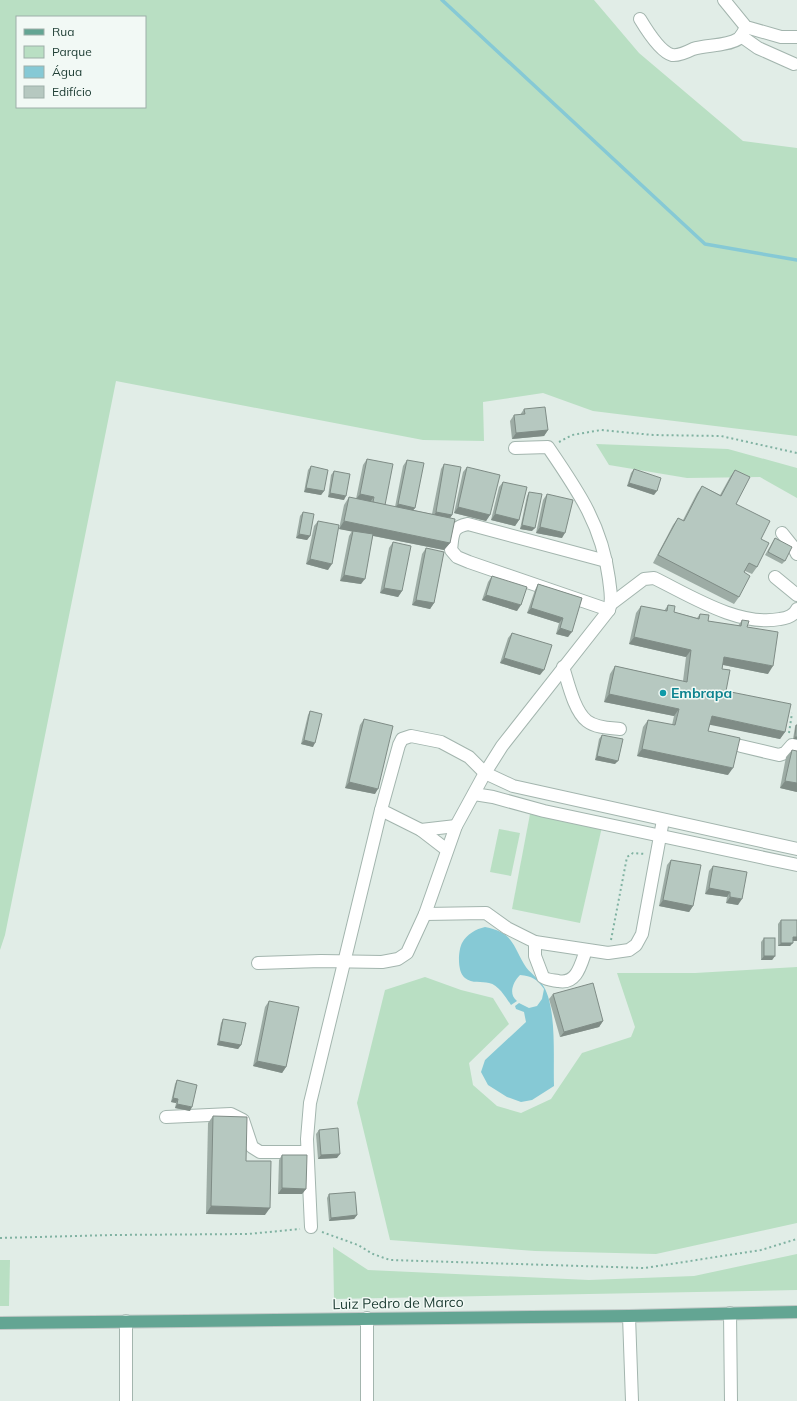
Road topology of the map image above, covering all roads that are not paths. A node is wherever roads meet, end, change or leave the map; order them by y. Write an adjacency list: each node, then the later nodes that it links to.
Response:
1 (724, 0): 3 (street)
2 (640, 19): 3 (street)
3 (744, 31): 4 (street); 5 (street)
4 (797, 37)
5 (794, 64)
6 (515, 448): 9 (street)
7 (782, 532): 8 (street)
8 (797, 554)
9 (606, 561): 12 (street); 12 (street)
10 (775, 577): 11 (street)
11 (797, 595)
12 (610, 607): 13 (street); 14 (street)
13 (797, 609)
14 (563, 667): 15 (street); 18 (street)
15 (620, 729)
16 (741, 746): 17 (street)
17 (795, 746)
18 (485, 773): 19 (street); 20 (street); 22 (street)
19 (513, 786): 21 (street); 23 (street)
20 (474, 794): 21 (street); 24 (street)
21 (509, 801): 26 (street)
22 (381, 810): 25 (street); 35 (street)
23 (663, 820): 26 (street); 27 (street)
24 (456, 826): 25 (street); 29 (street)
25 (421, 830): 29 (street)
26 (660, 835): 30 (street); 34 (street)
27 (754, 840): 28 (street); 30 (street)
28 (797, 849)
29 (447, 850): 32 (street)
30 (751, 854): 31 (street)
31 (797, 865)
32 (425, 914): 33 (street); 35 (street)
33 (535, 942): 34 (street); 34 (street)
34 (586, 950)
35 (344, 962): 36 (street); 38 (street)
36 (258, 963)
37 (166, 1117): 38 (street)
38 (307, 1152): 39 (street)
39 (311, 1227)
40 (797, 1312): 41 (main road, Luiz Pedro de Marco)
41 (730, 1313): 42 (main road, Luiz Pedro de Marco); 49 (street)
42 (629, 1316): 43 (main road, Luiz Pedro de Marco); 48 (street)
43 (367, 1318): 44 (main road, Luiz Pedro de Marco); 47 (street)
44 (126, 1321): 45 (main road, Luiz Pedro de Marco); 46 (street)
45 (0, 1323)
46 (126, 1401)
47 (367, 1401)
48 (632, 1401)
49 (731, 1401)

